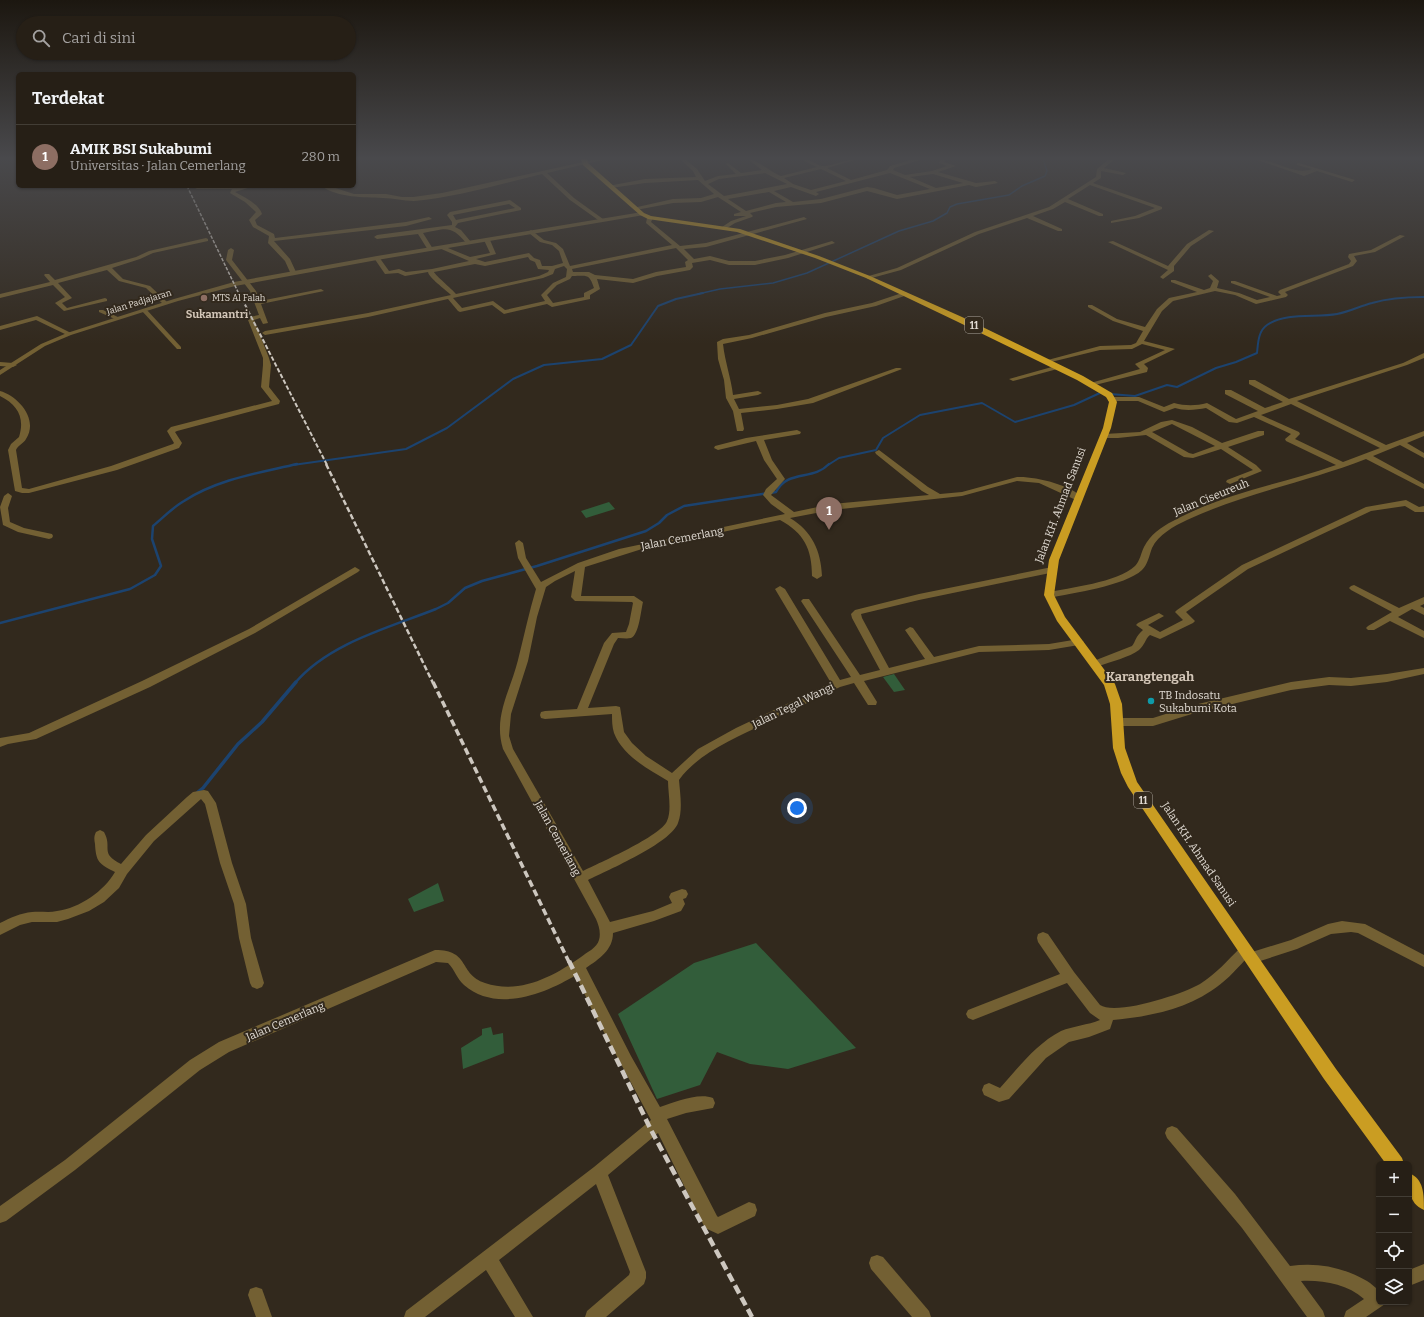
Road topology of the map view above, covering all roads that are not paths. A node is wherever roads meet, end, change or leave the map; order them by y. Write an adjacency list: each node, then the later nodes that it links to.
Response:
1 (252, 220): 26 (street)
2 (420, 220): 14 (street)
3 (463, 220): 12 (street)
4 (599, 220): 20 (street, Jalan Padjajaran)
5 (649, 220): 32 (street)
6 (660, 220): 16 (highway, 11)
7 (738, 220): 16 (street)
8 (798, 220): 21 (street)
9 (1015, 220): 48 (street)
10 (1038, 220): 17 (street)
11 (1120, 220): 13 (street)
12 (455, 222): 15 (street)
13 (1113, 222)
14 (387, 226): 22 (street); 26 (street)
15 (450, 227): 19 (street); 29 (street)
16 (724, 228): 21 (highway, 11)
17 (1060, 230)
18 (1210, 231): 42 (street)
19 (420, 232): 22 (street); 33 (street)
20 (531, 232): 27 (street, Jalan Padjajaran); 41 (street)
21 (749, 233): 32 (street); 35 (highway, 11)
22 (391, 236): 24 (street)
23 (1402, 236): 60 (street)
24 (377, 237)
25 (206, 240): 39 (street)
26 (271, 240): 44 (street)
27 (487, 240): 29 (street, Jalan Padjajaran); 37 (street)
28 (1111, 242): 42 (street)
29 (469, 243): 31 (street, Jalan Padjajaran)
30 (832, 243): 35 (street)
31 (441, 247): 33 (street, Jalan Padjajaran); 37 (street)
32 (678, 247): 38 (street); 41 (street)
33 (430, 249): 36 (street, Jalan Padjajaran)
34 (231, 250): 51 (street)
35 (801, 251): 38 (street); 48 (highway, 11)
36 (377, 258): 43 (street); 44 (street, Jalan Padjajaran)
37 (471, 261): 40 (street); 43 (street)
38 (693, 262): 47 (street)
39 (108, 267): 53 (street); 62 (street)
40 (552, 268): 41 (street); 59 (street)
41 (568, 269): 47 (street); 64 (street)
42 (1171, 269): 49 (street)
43 (431, 271): 59 (street)
44 (293, 272): 51 (street, Jalan Padjajaran)
45 (47, 275): 53 (street)
46 (1210, 276): 54 (street)
47 (593, 277): 64 (street)
48 (868, 277): 57 (highway, 11)
49 (1163, 278)
50 (1173, 281): 56 (street)
51 (245, 282): 62 (street, Jalan Padjajaran); 63 (street)
52 (1233, 282): 60 (street)
53 (56, 283): 58 (street); 61 (street)
54 (1213, 289): 56 (street); 60 (street)
55 (322, 291): 63 (street)
56 (1204, 292): 70 (street)
57 (904, 294): 77 (highway, 11); 90 (street)
58 (0, 296)
59 (452, 297): 64 (street); 71 (street)
60 (1275, 297)
61 (105, 300)
62 (165, 303): 67 (street, Jalan Padjajaran)
63 (258, 303): 112 (street)
64 (552, 305)
65 (1090, 306): 70 (street)
66 (101, 310): 68 (street)
67 (144, 310): 68 (street, Jalan Padjajaran); 74 (street)
68 (117, 318): 72 (street, Jalan Padjajaran)
69 (0, 328): 72 (street)
70 (1147, 330): 73 (street)
71 (265, 333)
72 (69, 334): 79 (street, Jalan Padjajaran)
73 (1141, 342): 77 (street); 85 (street)
74 (179, 348)
75 (1410, 352): 76 (street)
76 (1422, 356): 91 (street)
77 (1047, 361): 80 (highway, 11)
78 (0, 364): 79 (street)
79 (13, 366): 82 (street, Jalan Padjajaran)
80 (1059, 367): 83 (street); 85 (highway, 11)
81 (898, 369): 92 (street)
82 (0, 373)
83 (1013, 379)
84 (1256, 381): 91 (street)
85 (1092, 384): 89 (highway, 11)
86 (1228, 392): 93 (street)
87 (0, 393): 112 (street)
88 (758, 393): 90 (street)
89 (1107, 394): 94 (street); 97 (highway, Jalan KH. Ahmad Sanusi)
90 (730, 398): 92 (street)
91 (1291, 401): 93 (street); 105 (street)
92 (737, 411): 95 (street)
93 (1265, 411): 94 (street)
94 (1256, 415): 109 (street)
95 (740, 429)
96 (797, 432): 101 (street)
97 (1105, 432): 98 (street); 115 (highway, Jalan KH. Ahmad Sanusi)
98 (1146, 432): 103 (street); 103 (street)
99 (1261, 433): 103 (street)
100 (1424, 433): 102 (street, Jalan Ciseureuh)
101 (759, 438): 104 (street); 117 (street)
102 (1400, 442): 105 (street, Jalan Ciseureuh); 108 (street)
103 (1220, 446): 110 (street)
104 (718, 448)
105 (1386, 448): 107 (street, Jalan Ciseureuh)
106 (878, 452): 113 (street)
107 (1366, 456): 109 (street, Jalan Ciseureuh); 111 (street)
108 (1424, 456)
109 (1343, 465): 127 (street, Jalan Ciseureuh)
110 (1230, 482)
111 (1424, 487)
112 (22, 491): 114 (street)
113 (938, 496): 115 (street, Jalan Cemerlang); 117 (street, Jalan Cemerlang)
114 (4, 497): 118 (street)
115 (1079, 498): 122 (highway, Jalan KH. Ahmad Sanusi)
116 (1424, 509): 136 (street)
117 (786, 516): 120 (street, Jalan Cemerlang); 123 (street)
118 (48, 536)
119 (519, 543): 124 (street)
120 (581, 566): 124 (street, Jalan Cemerlang); 146 (street)
121 (355, 570): 149 (street)
122 (1052, 570): 127 (highway, Jalan KH. Ahmad Sanusi); 141 (street)
123 (817, 576)
124 (540, 588): 153 (street, Jalan Cemerlang)
125 (1354, 588): 132 (street)
126 (780, 589): 144 (street)
127 (1049, 595): 138 (highway, Jalan KH. Ahmad Sanusi / 11)
128 (1424, 600): 130 (street)
129 (806, 601): 143 (street)
130 (1412, 605): 131 (street); 132 (street)
131 (1424, 612)
132 (1395, 614): 134 (street); 137 (street)
133 (1159, 616): 136 (street)
134 (1371, 628)
135 (910, 630): 139 (street)
136 (1149, 630): 140 (street)
137 (1424, 635)
138 (1079, 642): 139 (street, Jalan Tegal Wangi); 140 (highway, Jalan KH. Ahmad Sanusi / 11)
139 (932, 661): 141 (street, Jalan Tegal Wangi)
140 (1095, 664): 148 (highway, Jalan KH. Ahmad Sanusi / 11)
141 (886, 671): 143 (street, Jalan Tegal Wangi)
142 (1424, 671): 148 (street)
143 (855, 678): 144 (street, Jalan Tegal Wangi); 145 (street)
144 (836, 684): 150 (street, Jalan Tegal Wangi)
145 (872, 702)
146 (580, 713): 147 (street); 150 (street)
147 (545, 715)
148 (1117, 722): 158 (highway, Jalan KH. Ahmad Sanusi / 11)
149 (0, 743)
150 (673, 779): 153 (street)
151 (100, 835): 152 (street)
152 (123, 870): 155 (street); 162 (street)
153 (580, 878): 156 (street, Jalan Cemerlang)
154 (682, 894): 156 (street)
155 (0, 929)
156 (606, 929): 160 (street, Jalan Cemerlang)
157 (1043, 938): 161 (street)
158 (1248, 954): 159 (street); 164 (street); 169 (highway, Jalan KH. Ahmad Sanusi / 11)
159 (1424, 961)
160 (578, 966): 167 (street); 174 (street, Jalan Cemerlang)
161 (1069, 976): 163 (street); 164 (street)
162 (257, 983)
163 (973, 1014)
164 (1109, 1014): 165 (street)
165 (989, 1090)
166 (708, 1103): 167 (street)
167 (658, 1118): 170 (street); 173 (street)
168 (1172, 1133): 178 (street)
169 (1394, 1161)
170 (599, 1172): 175 (street); 186 (street)
171 (1412, 1185): 172 (highway)
172 (1424, 1201)
173 (749, 1210)
174 (0, 1215)
175 (488, 1258): 184 (street); 185 (street)
176 (877, 1263): 187 (street)
177 (1424, 1272): 179 (street)
178 (1287, 1275): 181 (street); 188 (street)
179 (1412, 1277)
180 (256, 1295): 183 (street)
181 (1376, 1298)
182 (1376, 1300): 189 (street)
183 (264, 1317)
184 (412, 1317)
185 (525, 1317)
186 (593, 1317)
187 (922, 1317)
188 (1317, 1317)
189 (1352, 1317)

